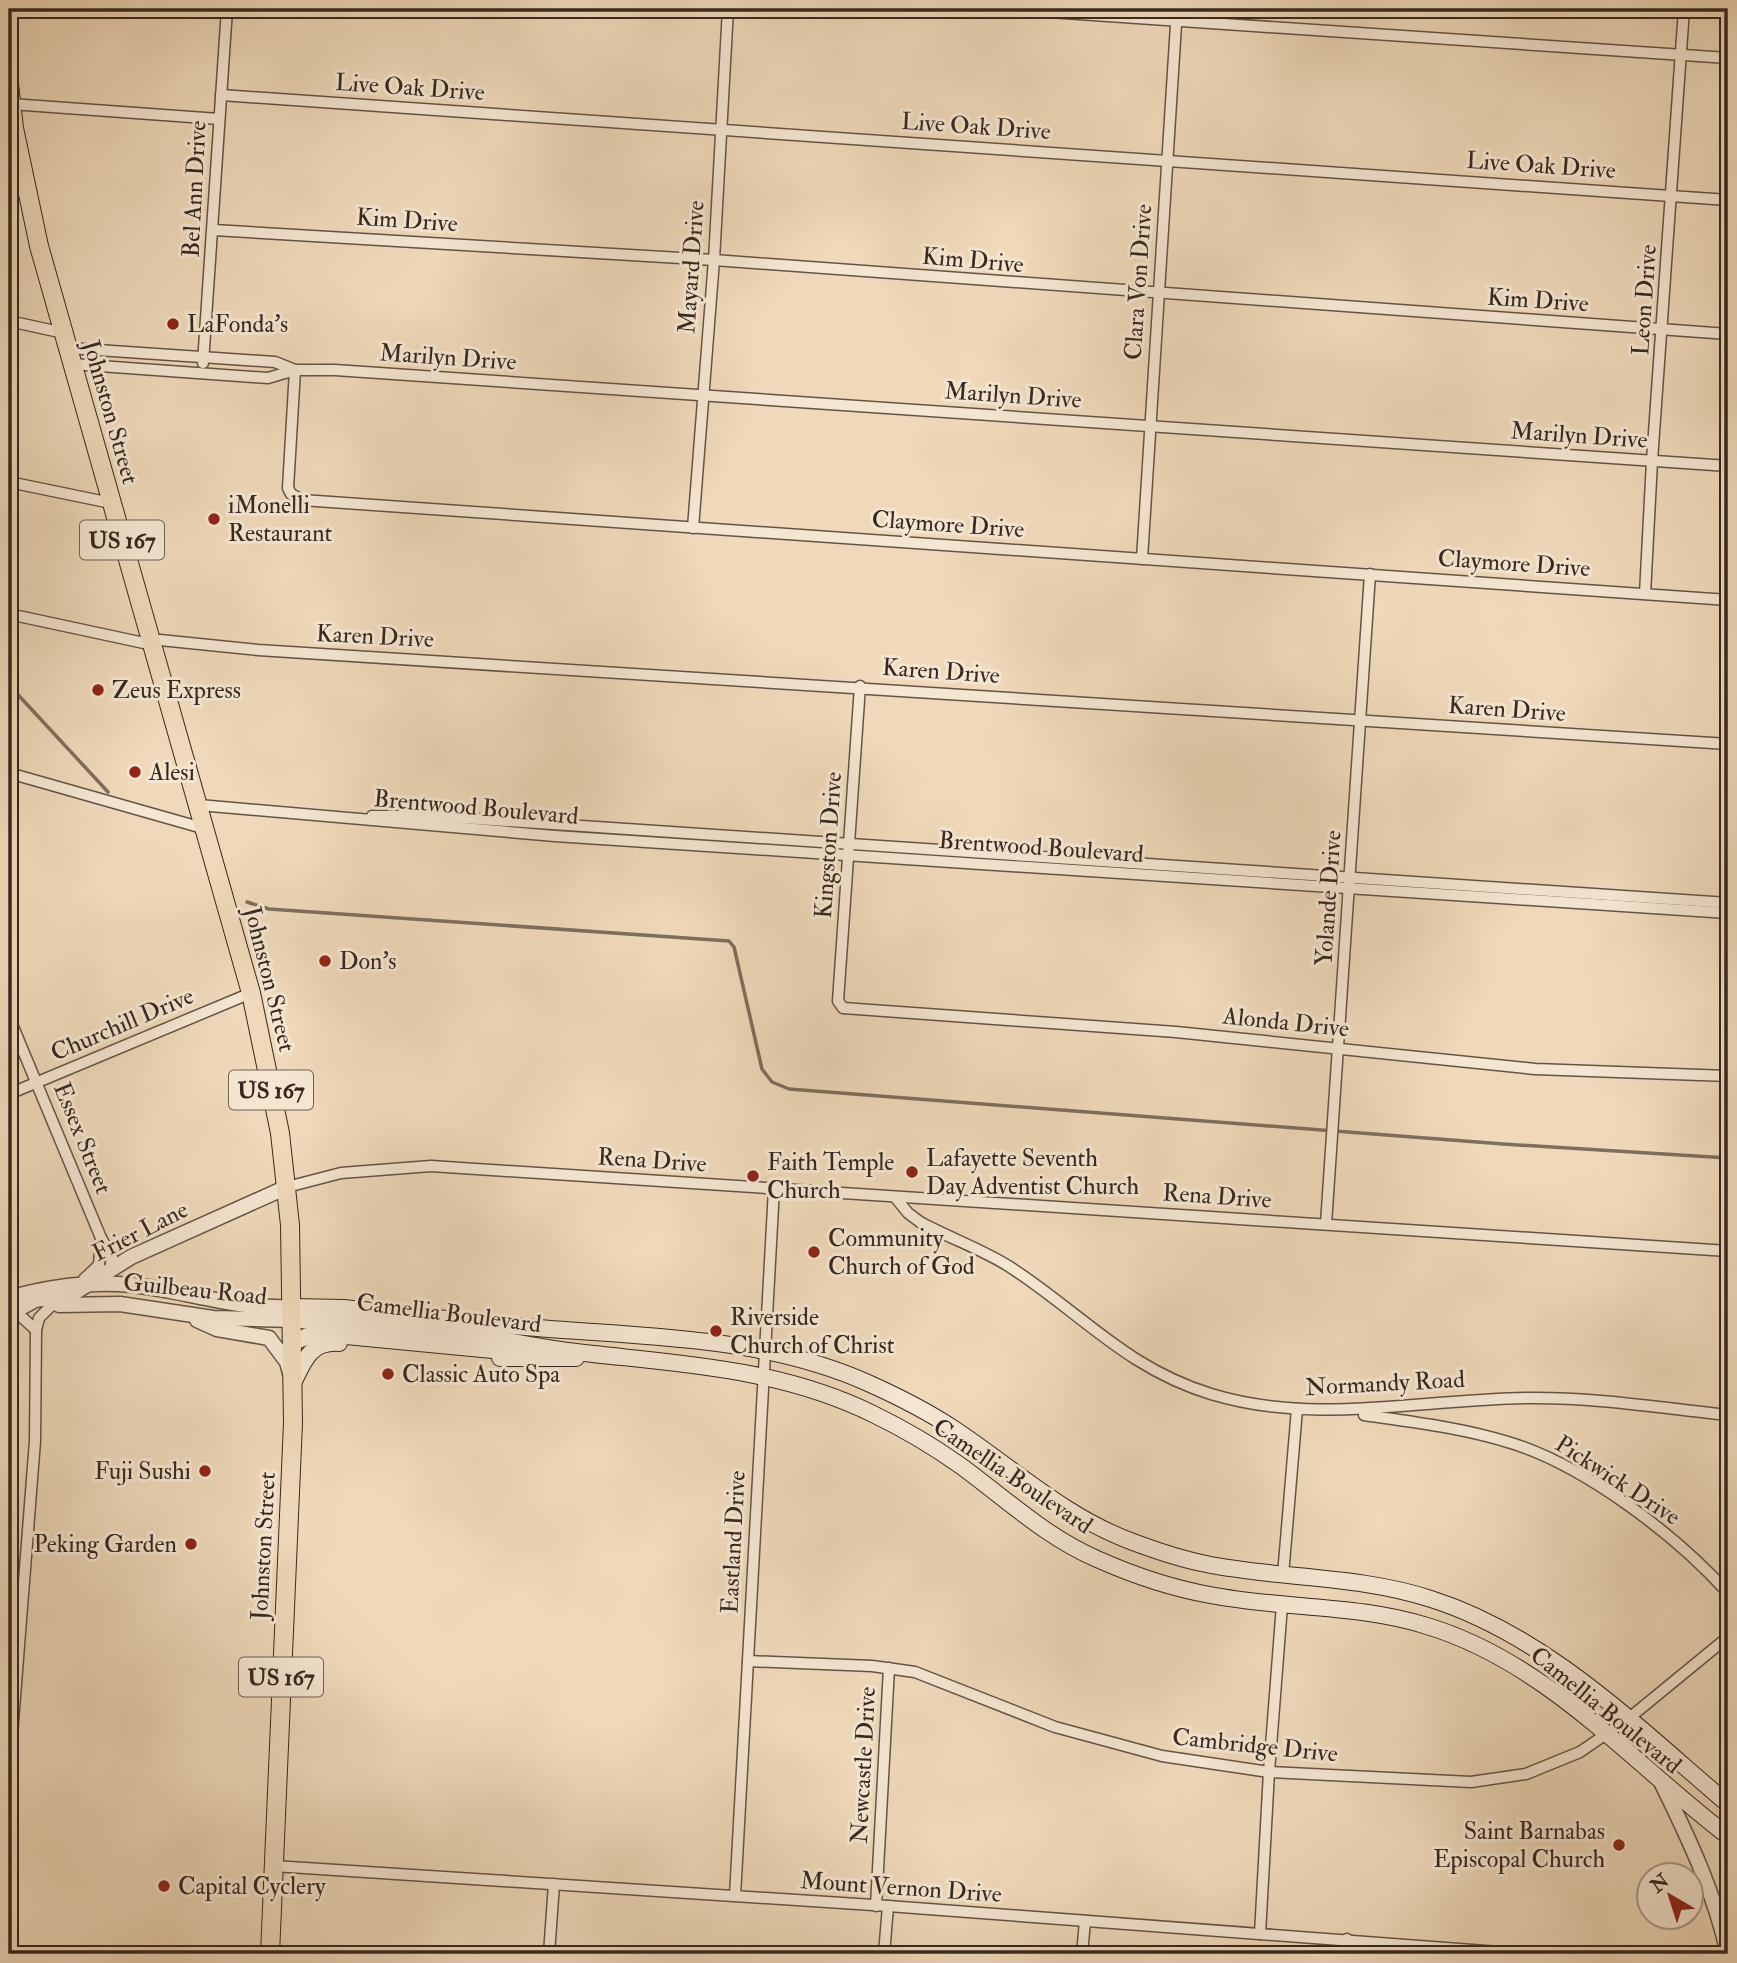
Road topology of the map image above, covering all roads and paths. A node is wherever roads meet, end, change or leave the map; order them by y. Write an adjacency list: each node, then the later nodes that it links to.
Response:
1 (227, 9): 9 (street, Bel Ann Drive)
2 (728, 9): 12 (street, Mayard Drive)
3 (1004, 9): 5 (street)
4 (1684, 9): 6 (street, Leon Drive)
5 (1177, 15): 6 (street); 14 (street, Clara Von Drive)
6 (1681, 55): 7 (street); 15 (street, Leon Drive)
7 (1728, 58)
8 (9, 84): 10 (main road, Johnston Street / US 167)
9 (220, 95): 11 (street, Bel Ann Drive); 12 (street, Live Oak Drive)
10 (11, 104): 11 (street); 13 (main road, Johnston Street / US 167)
11 (219, 119): 17 (street, Bel Ann Drive)
12 (719, 129): 14 (street, Live Oak Drive); 18 (street, Mayard Drive)
13 (14, 155): 23 (main road, Johnston Street / US 167)
14 (1168, 160): 15 (street, Live Oak Drive); 19 (street, Clara Von Drive)
15 (1672, 195): 16 (street, Live Oak Drive); 21 (street, Leon Drive)
16 (1728, 200)
17 (214, 230): 18 (street, Kim Drive); 24 (street, Bel Ann Drive)
18 (713, 260): 19 (street, Kim Drive); 27 (street, Mayard Drive)
19 (1158, 293): 21 (street, Kim Drive); 28 (street, Clara Von Drive)
20 (9, 321): 23 (street)
21 (1663, 329): 22 (street, Kim Drive); 29 (street, Leon Drive)
22 (1728, 334)
23 (68, 348): 24 (street, Marilyn Drive); 26 (street, Marilyn Drive); 32 (main road, Johnston Street / US 167)
24 (203, 357): 25 (street, Marilyn Drive); 26 (street, Bel Ann Drive)
25 (295, 370): 26 (street, Marilyn Drive); 27 (street, Marilyn Drive); 33 (street, Claymore Drive)
26 (202, 372)
27 (703, 396): 28 (street, Marilyn Drive); 33 (street, Mayard Drive)
28 (1149, 425): 29 (street, Marilyn Drive); 34 (street, Clara Von Drive)
29 (1652, 461): 30 (street, Marilyn Drive); 36 (street, Leon Drive)
30 (1728, 466)
31 (9, 482): 32 (street)
32 (111, 503): 39 (main road, Johnston Street / US 167)
33 (693, 528): 34 (street, Claymore Drive)
34 (1142, 559): 35 (street, Claymore Drive)
35 (1370, 574): 36 (street, Claymore Drive); 41 (street, Yolande Drive)
36 (1645, 594): 37 (street, Claymore Drive)
37 (1728, 600)
38 (9, 614): 39 (street, Karen Drive)
39 (152, 642): 40 (street, Karen Drive); 44 (main road, Johnston Street / US 167)
40 (860, 686): 41 (street, Karen Drive); 46 (street, Kingston Drive)
41 (1360, 720): 42 (street, Karen Drive); 47 (street, Yolande Drive)
42 (1728, 744)
43 (9, 773): 45 (street)
44 (199, 805): 45 (main road, Johnston Street / US 167); 46 (street, Brentwood Boulevard)
45 (206, 829): 50 (main road, Johnston Street / US 167)
46 (849, 850): 47 (street, Brentwood Boulevard); 51 (street, Kingston Drive)
47 (1349, 883): 48 (street, Brentwood Boulevard); 49 (street, Brentwood Boulevard); 53 (street, Yolande Drive)
48 (1728, 903)
49 (1728, 914)
50 (251, 993): 55 (street, Churchill Drive); 57 (main road, Johnston Street / US 167)
51 (841, 1007): 53 (street, Alonda Drive)
52 (9, 1017): 55 (street, Essex Street)
53 (1339, 1049): 54 (street, Alonda Drive); 60 (street, Yolande Drive)
54 (1728, 1076)
55 (37, 1082): 56 (street, Churchill Drive); 61 (street, Essex Street)
56 (9, 1094)
57 (287, 1187): 58 (street, Rena Drive); 63 (street, Frier Lane); 68 (main road, Johnston Street / US 167)
58 (774, 1189): 59 (street, Rena Drive); 73 (street, Eastland Drive)
59 (895, 1197): 60 (street, Rena Drive); 77 (street, Normandy Road)
60 (1326, 1224): 62 (street, Rena Drive)
61 (101, 1238): 63 (street, Essex Street); 64 (street)
62 (1728, 1251)
63 (110, 1270): 64 (street, Frier Lane)
64 (81, 1284): 66 (street, Frier Lane); 68 (street, Guilbeau Road)
65 (51, 1306): 66 (street, Guilbeau Road); 67 (street, Guilbeau Road); 69 (street)
66 (11, 1307): 69 (street)
67 (183, 1314): 68 (street, Guilbeau Road); 76 (street)
68 (294, 1314): 70 (main road, Camellia Boulevard); 71 (main road, Johnston Street / US 167); 72 (main road, Camellia Boulevard)
69 (36, 1330): 88 (street)
70 (657, 1337): 72 (main road); 73 (main road, Camellia Boulevard)
71 (293, 1342): 72 (main road); 76 (main road, Johnston Street / US 167)
72 (543, 1348): 74 (main road, Camellia Boulevard)
73 (764, 1351): 75 (street, Eastland Drive); 80 (main road, Camellia Boulevard)
74 (603, 1355): 75 (main road, Camellia Boulevard); 76 (main road)
75 (762, 1374): 82 (main road, Camellia Boulevard); 84 (street, Eastland Drive)
76 (293, 1383): 94 (main road, Johnston Street / US 167)
77 (1297, 1409): 78 (street, Normandy Road); 80 (street)
78 (1344, 1411): 79 (street, Normandy Road); 81 (street, Pickwick Drive)
79 (1728, 1415)
80 (1283, 1575): 86 (main road, Camellia Boulevard)
81 (1728, 1592)
82 (1282, 1605): 87 (main road, Camellia Boulevard); 89 (street)
83 (1728, 1637): 86 (street, Cambridge Drive)
84 (748, 1661): 85 (street, Cambridge Drive); 96 (street, Eastland Drive)
85 (889, 1668): 89 (street, Cambridge Drive); 97 (street, Newcastle Drive)
86 (1628, 1719): 87 (street, Cambridge Drive); 92 (main road, Camellia Boulevard)
87 (1608, 1734): 89 (street, Cambridge Drive); 91 (main road, Camellia Boulevard)
88 (10, 1736): 90 (street)
89 (1269, 1772): 99 (street)
90 (9, 1773)
91 (1662, 1784): 93 (main road, Camellia Boulevard); 107 (street)
92 (1728, 1804)
93 (1728, 1836)
94 (274, 1866): 95 (street, Mount Vernon Drive); 101 (main road, Johnston Street / US 167)
95 (554, 1884): 96 (street, Mount Vernon Drive); 102 (street)
96 (735, 1896): 97 (street, Mount Vernon Drive)
97 (882, 1906): 98 (street, Mount Vernon Drive); 103 (street, Newcastle Drive)
98 (1085, 1921): 99 (street, Mount Vernon Drive); 104 (street)
99 (1260, 1934): 100 (street, Mount Vernon Drive)
100 (1348, 1939): 105 (street); 106 (street, Mount Vernon Drive)
101 (270, 1954)
102 (549, 1954)
103 (884, 1954)
104 (1082, 1954)
105 (1346, 1954)
106 (1526, 1954)
107 (1728, 1954)

